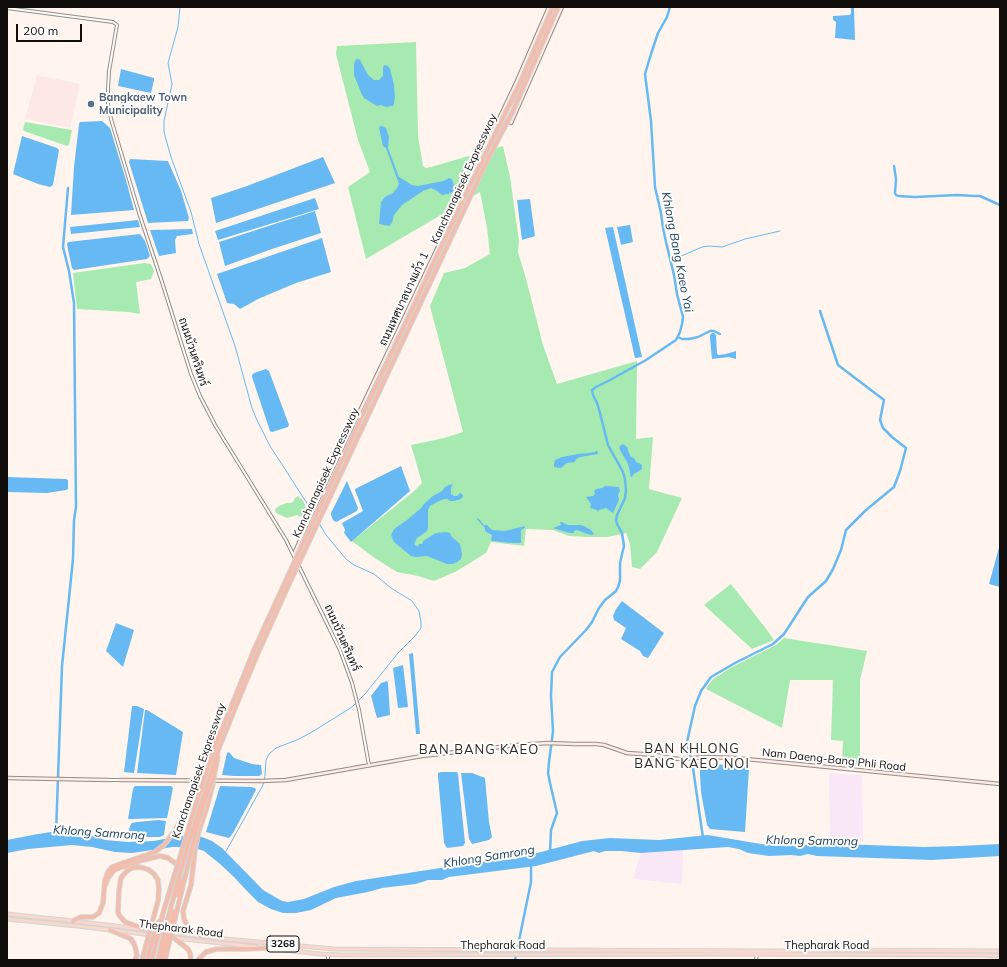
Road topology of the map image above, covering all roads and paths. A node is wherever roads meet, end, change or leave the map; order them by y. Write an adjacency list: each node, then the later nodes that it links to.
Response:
1 (549, 7): 6 (main road, ถนนเทศบาลบางแก้ว 1)
2 (553, 7): 8 (highway, Kanchanapisek Expressway, bridge)
3 (558, 7): 9 (highway, Kanchanapisek Expressway, bridge)
4 (562, 7): 6 (main road)
5 (7, 8): 7 (street, ถนนบัวนครินทร์)
6 (499, 118): 7 (main road, ถนนเทศบาลบางแก้ว 1)
7 (294, 554): 10 (street, ถนนบัวนครินทร์)
8 (225, 721): 16 (highway, bridge); 17 (highway, Kanchanapisek Expressway, bridge)
9 (219, 748): 14 (highway, bridge); 40 (highway, Kanchanapisek Expressway, bridge)
10 (369, 765): 13 (main road, Nam Daeng-Bang Phli Road); 15 (main road, Nam Daeng-Bang Phli Road)
11 (7, 778): 12 (main road)
12 (108, 780): 13 (street)
13 (120, 780)
14 (213, 781): 25 (highway, bridge); 42 (highway, bridge)
15 (1000, 784)
16 (104, 888): 21 (highway); 41 (highway, bridge)
17 (163, 913): 38 (highway, bridge); 39 (highway, Kanchanapisek Expressway, bridge)
18 (7, 914): 19 (main road, Thepharak Road / 3268)
19 (37, 917): 21 (main road, Thepharak Road / 3268); 22 (main road)
20 (7, 919): 22 (main road, Thepharak Road / 3268)
21 (73, 921): 23 (main road, Thepharak Road / 3268)
22 (37, 922): 24 (main road, Thepharak Road / 3268)
23 (144, 929): 25 (main road, Thepharak Road / 3268); 37 (highway, bridge)
24 (110, 930): 26 (main road, Thepharak Road / 3268); 36 (highway)
25 (201, 936): 28 (main road, Thepharak Road / 3268)
26 (174, 938): 27 (main road, Thepharak Road / 3268); 43 (highway)
27 (267, 948): 31 (main road, Thepharak Road / 3268); 44 (highway)
28 (394, 950): 29 (main road, Thepharak Road / 3268); 33 (main road)
29 (821, 950): 30 (main road, Thepharak Road / 3268); 34 (main road)
30 (1000, 951)
31 (328, 954): 33 (main road, Thepharak Road / 3268); 45 (street)
32 (757, 954): 33 (main road, Thepharak Road / 3268); 34 (main road, Thepharak Road / 3268); 46 (street)
33 (394, 955)
34 (822, 955): 35 (main road, Thepharak Road / 3268)
35 (1000, 956)
36 (136, 960)
37 (142, 960)
38 (147, 960)
39 (152, 960)
40 (158, 960)
41 (161, 960)
42 (165, 960)
43 (191, 960)
44 (198, 960)
45 (328, 960)
46 (756, 960)

